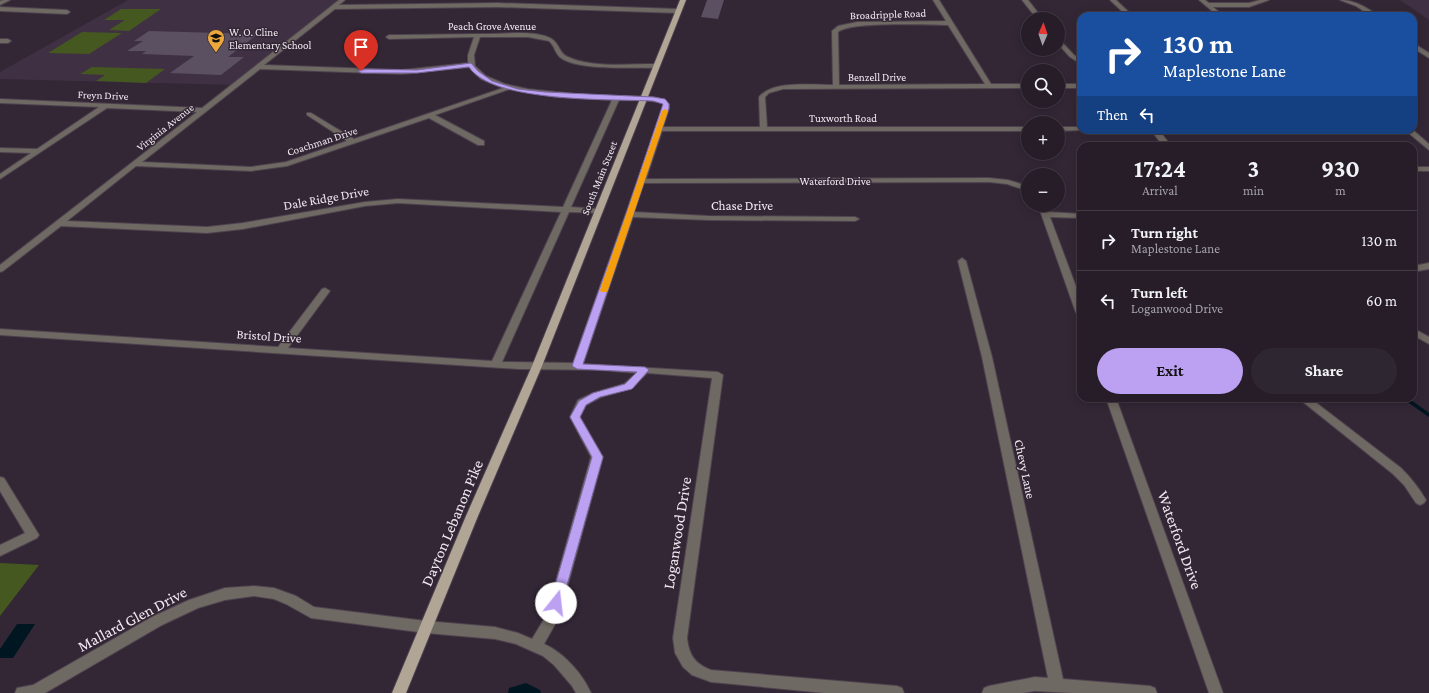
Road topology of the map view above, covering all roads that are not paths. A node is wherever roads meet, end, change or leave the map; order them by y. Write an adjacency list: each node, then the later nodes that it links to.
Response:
1 (7, 0): 10 (street)
2 (342, 0): 12 (street, Virginia Avenue)
3 (683, 0): 14 (main road, South Main Street)
4 (936, 0): 20 (street)
5 (1024, 0): 16 (street)
6 (1113, 0): 17 (street)
7 (1202, 0): 11 (street)
8 (1266, 0): 11 (street)
9 (1343, 0): 19 (street)
10 (0, 3)
11 (1208, 5): 18 (street)
12 (333, 7): 14 (street); 31 (street, Virginia Avenue)
13 (0, 9): 15 (street)
14 (678, 11): 30 (main road, South Main Street)
15 (67, 12)
16 (1034, 12)
17 (1126, 12)
18 (1216, 12)
19 (1369, 12)
20 (950, 23): 32 (street); 36 (street, Broadripple Road)
21 (478, 35): 22 (street, Peach Grove Avenue); 29 (street); 30 (street, Peach Grove Avenue)
22 (389, 37)
23 (0, 41): 24 (street)
24 (8, 41)
25 (1065, 48): 28 (street)
26 (1417, 48): 27 (street)
27 (1429, 56)
28 (1077, 59)
29 (471, 65): 31 (street); 37 (street)
30 (656, 66): 39 (main road, South Main Street)
31 (258, 67): 42 (street, Virginia Avenue)
32 (988, 86): 33 (street, Benzell Drive); 36 (street, Benzell Drive)
33 (1021, 86)
34 (1065, 86): 35 (street)
35 (1077, 86)
36 (836, 87): 46 (street, Benzell Drive)
37 (508, 88): 38 (street); 44 (street, Coachman Drive)
38 (617, 97): 39 (street); 62 (street, South Main Street)
39 (643, 99): 45 (street); 63 (main road, South Main Street)
40 (0, 101): 41 (street, Freyn Drive)
41 (107, 105): 42 (street, Freyn Drive); 55 (street)
42 (204, 110): 56 (street, Virginia Avenue)
43 (309, 114): 51 (street)
44 (431, 116): 51 (street, Coachman Drive); 52 (street)
45 (659, 129): 46 (street, Tuxworth Road); 60 (street)
46 (764, 129): 47 (street, Tuxworth Road)
47 (1021, 129)
48 (1065, 129): 49 (street)
49 (1077, 129)
50 (1413, 134): 53 (street)
51 (354, 142): 56 (street, Coachman Drive)
52 (481, 143)
53 (1429, 148)
54 (0, 150): 55 (street)
55 (38, 151): 59 (street)
56 (134, 164): 68 (street, Virginia Avenue)
57 (1417, 169): 58 (street)
58 (1429, 169)
59 (0, 177)
60 (641, 181): 61 (street, Waterford Drive); 64 (street)
61 (1021, 187)
62 (566, 210): 63 (street, Dale Ridge Drive); 68 (street, Dale Ridge Drive); 79 (street, South Main Street)
63 (599, 211): 80 (main road, South Main Street)
64 (630, 214): 67 (street, Chase Drive); 81 (street)
65 (1045, 214): 66 (street); 74 (street)
66 (1077, 216)
67 (855, 219)
68 (59, 223): 72 (street, Virginia Avenue)
69 (962, 261): 90 (street, Chevy Lane)
70 (1429, 266): 71 (street)
71 (1417, 268)
72 (0, 270)
73 (325, 291): 78 (street)
74 (1077, 295)
75 (0, 332): 78 (street, Bristol Drive)
76 (1417, 334): 77 (street)
77 (1429, 341)
78 (281, 350): 79 (street, Bristol Drive)
79 (496, 364): 80 (street, Bristol Drive)
80 (537, 366): 81 (street, Loganwood Drive); 88 (main road, Dayton Lebanon Pike)
81 (577, 366): 82 (street, Loganwood Drive)
82 (645, 370): 89 (street); 94 (street, Loganwood Drive)
83 (1112, 402): 97 (street, Waterford Drive)
84 (1308, 402): 86 (street)
85 (0, 481): 87 (street)
86 (1420, 500)
87 (0, 551)
88 (426, 627): 89 (street, Mallard Glen Drive); 91 (street, Mallard Glen Drive); 92 (main road, Dayton Lebanon Pike)
89 (535, 646): 93 (street, Mallard Glen Drive)
90 (1057, 685): 95 (street); 96 (street)
91 (22, 693)
92 (399, 693)
93 (584, 693)
94 (897, 693)
95 (989, 693)
96 (1150, 693)
97 (1216, 693)

